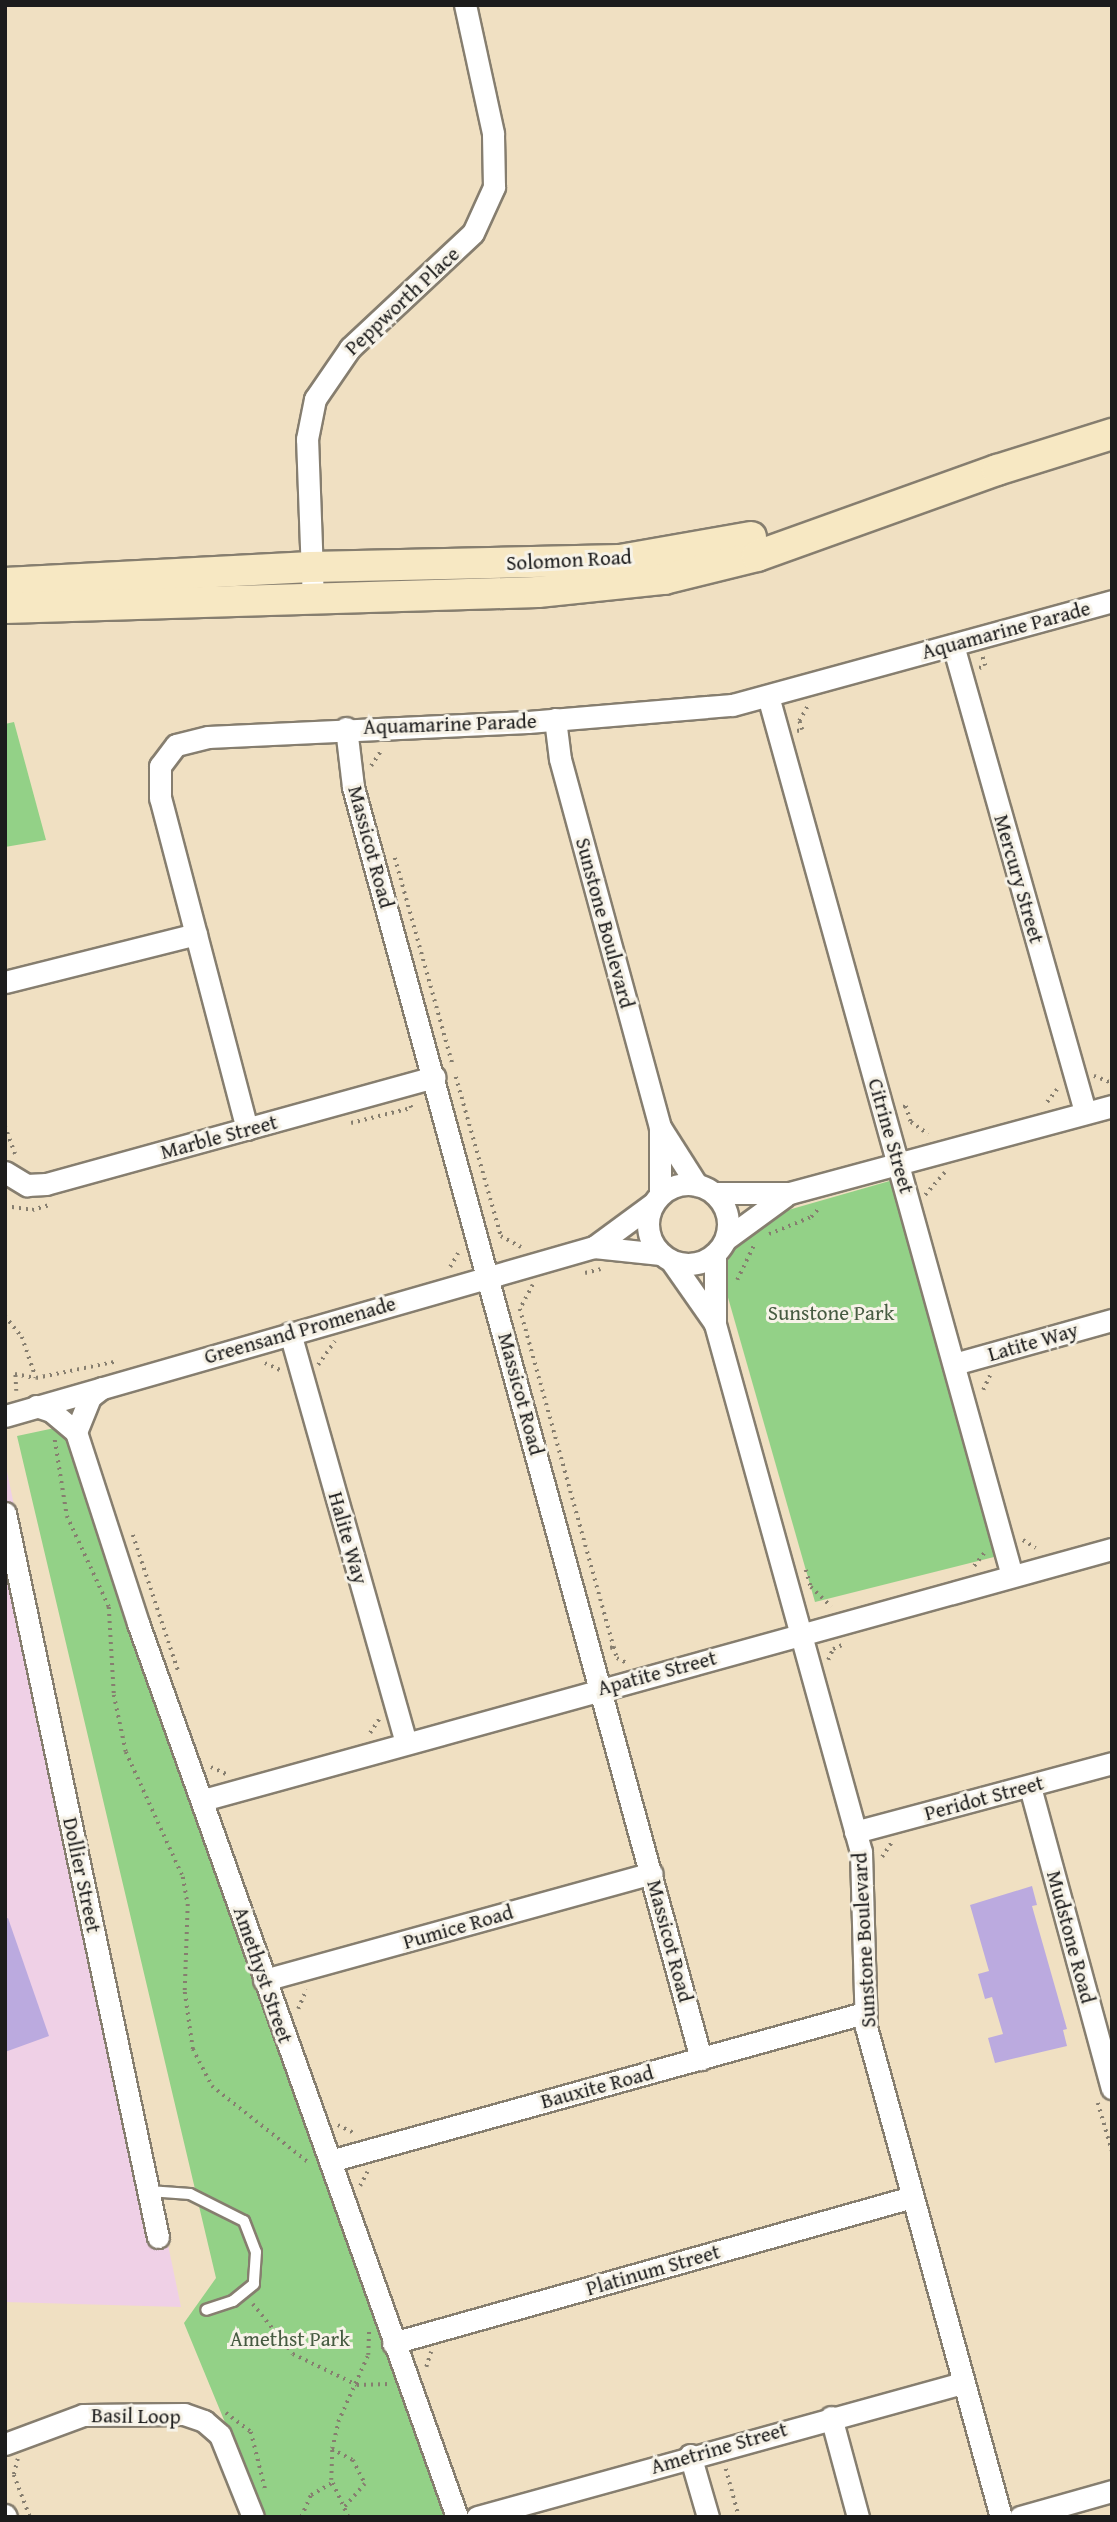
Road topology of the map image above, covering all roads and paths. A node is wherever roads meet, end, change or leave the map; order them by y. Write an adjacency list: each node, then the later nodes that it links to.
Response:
1 (465, 5): 4 (street, Peppworth Place)
2 (1112, 417): 4 (main road, Solomon Road)
3 (1112, 434): 6 (main road, Solomon Road)
4 (311, 567): 5 (main road, Solomon Road); 6 (street, Peppworth Place)
5 (5, 583)
6 (313, 601): 8 (main road, Solomon Road)
7 (1112, 601): 11 (street, Aquamarine Parade)
8 (67, 604): 9 (main road, Solomon Road); 10 (main road, Solomon Road)
9 (5, 608)
10 (5, 619)
11 (953, 645): 12 (street, Aquamarine Parade); 29 (street, Mercury Street)
12 (768, 696): 13 (street, Aquamarine Parade); 28 (street, Citrine Street)
13 (555, 719): 14 (street, Aquamarine Parade); 31 (street, Sunstone Boulevard)
14 (346, 728): 17 (street, Massicot Road); 20 (street, Aquamarine Parade)
15 (385, 745): 16 (path)
16 (380, 752): 17 (path); 18 (path)
17 (349, 760): 22 (street, Massicot Road)
18 (374, 780)
19 (392, 845): 22 (path)
20 (196, 934): 21 (street); 32 (street, Aquamarine Parade)
21 (5, 982)
22 (432, 1029): 23 (street, Massicot Road); 39 (path)
23 (435, 1077): 25 (street, Marble Street); 41 (street, Massicot Road)
24 (1056, 1077): 27 (path)
25 (404, 1086): 30 (path); 32 (street, Marble Street)
26 (1112, 1106): 29 (street)
27 (1043, 1108)
28 (885, 1111): 33 (path); 34 (street, Citrine Street)
29 (1085, 1113): 34 (street)
30 (348, 1124)
31 (660, 1127): 36 (street, Sunstone Boulevard); 38 (street, Sunstone Boulevard)
32 (247, 1129): 35 (street, Marble Street)
33 (933, 1137)
34 (900, 1163): 37 (street); 63 (street, Citrine Street)
35 (5, 1172)
36 (706, 1189): 37 (street); 38 (street); 43 (street)
37 (790, 1193): 43 (street)
38 (655, 1200): 42 (street, Greensand Promenade); 45 (street)
39 (500, 1236): 41 (path); 44 (path)
40 (758, 1238): 48 (path)
41 (479, 1241): 47 (path); 50 (street, Massicot Road)
42 (594, 1247): 45 (street, Greensand Promenade); 50 (street, Greensand Promenade)
43 (720, 1247): 45 (street); 51 (street, Sunstone Boulevard)
44 (525, 1249)
45 (667, 1258): 58 (street, Sunstone Boulevard)
46 (613, 1266): 49 (path)
47 (448, 1271)
48 (740, 1271): 51 (path); 53 (path)
49 (574, 1275)
50 (489, 1277): 55 (street, Massicot Road); 59 (street, Greensand Promenade)
51 (714, 1278): 58 (street, Sunstone Boulevard)
52 (534, 1283): 54 (path)
53 (733, 1293)
54 (520, 1309): 55 (path); 81 (path)
55 (499, 1315): 82 (street, Massicot Road)
56 (5, 1316): 62 (path)
57 (1112, 1320): 63 (street, Latite Way)
58 (715, 1324): 80 (street, Sunstone Boulevard)
59 (290, 1333): 64 (street, Halite Way); 66 (street, Greensand Promenade)
60 (340, 1334): 64 (path)
61 (256, 1359): 64 (path)
62 (119, 1360)
63 (954, 1364): 75 (street, Citrine Street)
64 (300, 1369): 88 (street, Halite Way)
65 (991, 1372): 67 (path)
66 (111, 1384): 68 (street, Greensand Promenade); 70 (street)
67 (986, 1402)
68 (36, 1406): 69 (street, Greensand Promenade); 70 (street)
69 (5, 1416)
70 (76, 1432): 93 (street, Amethyst Street)
71 (55, 1435): 107 (path)
72 (5, 1513): 108 (street, Dollier Street)
73 (129, 1525): 84 (path)
74 (1020, 1527): 75 (path)
75 (1003, 1544): 78 (street, Citrine Street)
76 (1112, 1549): 78 (street, Apatite Street)
77 (804, 1562): 79 (path)
78 (1012, 1576): 80 (street, Apatite Street)
79 (837, 1612)
80 (800, 1634): 85 (street, Apatite Street); 94 (street, Sunstone Boulevard)
81 (614, 1647): 82 (path); 83 (path)
82 (591, 1653): 85 (street, Massicot Road)
83 (631, 1665)
84 (181, 1678)
85 (601, 1688): 88 (street, Apatite Street); 97 (street, Massicot Road)
86 (376, 1707): 87 (path)
87 (365, 1739)
88 (406, 1743): 91 (street, Apatite Street)
89 (207, 1754): 91 (path)
90 (1112, 1762): 92 (street, Peridot Street)
91 (252, 1786): 93 (street, Apatite Street)
92 (1030, 1787): 94 (street, Peridot Street); 103 (street, Mudstone Road)
93 (203, 1800): 99 (street, Amethyst Street)
94 (855, 1832): 100 (street, Sunstone Boulevard)
95 (905, 1839): 96 (path)
96 (881, 1871)
97 (652, 1873): 98 (street, Pumice Road); 102 (street, Massicot Road)
98 (320, 1965): 99 (street, Pumice Road); 101 (path)
99 (264, 1980): 107 (street, Amethyst Street)
100 (864, 2013): 102 (street, Bauxite Road); 109 (street, Sunstone Boulevard)
101 (302, 2022)
102 (701, 2059): 105 (street, Bauxite Road)
103 (1105, 2093): 106 (path)
104 (333, 2112): 105 (path)
105 (380, 2147): 107 (street, Bauxite Road); 110 (path)
106 (1112, 2151)
107 (323, 2164): 115 (street, Amethyst Street)
108 (149, 2191): 111 (street, Dollier Street); 112 (lane)
109 (912, 2197): 115 (street, Platinum Street); 117 (street, Sunstone Boulevard)
110 (364, 2198)
111 (158, 2237)
112 (244, 2293): 113 (lane); 118 (path)
113 (206, 2311)
114 (369, 2321): 118 (path)
115 (393, 2343): 116 (street, Amethyst Street)
116 (407, 2380): 118 (path); 133 (street, Amethyst Street)
117 (962, 2383): 119 (street, Ametrine Street); 138 (street, Sunstone Boulevard)
118 (357, 2385): 121 (path)
119 (831, 2417): 122 (street, Ametrine Street); 137 (street)
120 (12, 2449): 129 (path); 130 (street, Basil Loop)
121 (332, 2449): 126 (path); 128 (path)
122 (690, 2455): 125 (street); 134 (street, Ametrine Street)
123 (738, 2466): 124 (path)
124 (726, 2469): 125 (path); 136 (path)
125 (696, 2477): 135 (street)
126 (332, 2483): 128 (path); 131 (path)
127 (1112, 2491): 139 (street)
128 (343, 2509): 132 (path)
129 (30, 2517)
130 (253, 2517)
131 (302, 2517)
132 (348, 2517)
133 (457, 2517)
134 (477, 2517)
135 (708, 2517)
136 (738, 2517)
137 (858, 2517)
138 (1000, 2517)
139 (1020, 2517)

